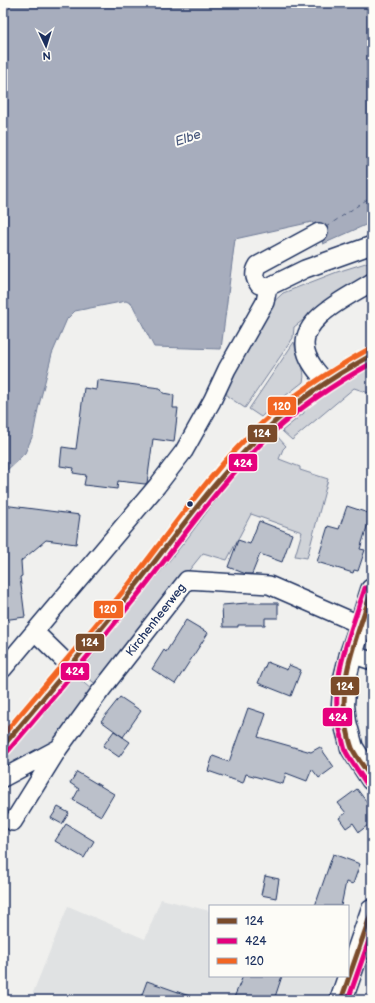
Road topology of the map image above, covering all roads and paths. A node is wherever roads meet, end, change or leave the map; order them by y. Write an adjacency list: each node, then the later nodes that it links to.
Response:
1 (319, 232): 4 (street)
2 (372, 245): 4 (street)
3 (372, 282): 6 (street)
4 (268, 287): 9 (street)
5 (372, 355): 6 (street)
6 (326, 382): 12 (street)
7 (372, 590): 8 (main road)
8 (366, 620): 10 (main road); 15 (street, Kirchenheerweg)
9 (35, 632): 12 (street); 13 (street)
10 (350, 654): 11 (street); 17 (main road)
11 (372, 661)
12 (70, 666): 14 (street)
13 (3, 668)
14 (3, 746)
15 (59, 748): 16 (street, Kirchenheerweg); 18 (street, Kirchenheerweg)
16 (3, 778)
17 (372, 779)
18 (13, 822)
19 (372, 911): 20 (main road)
20 (341, 1000)

